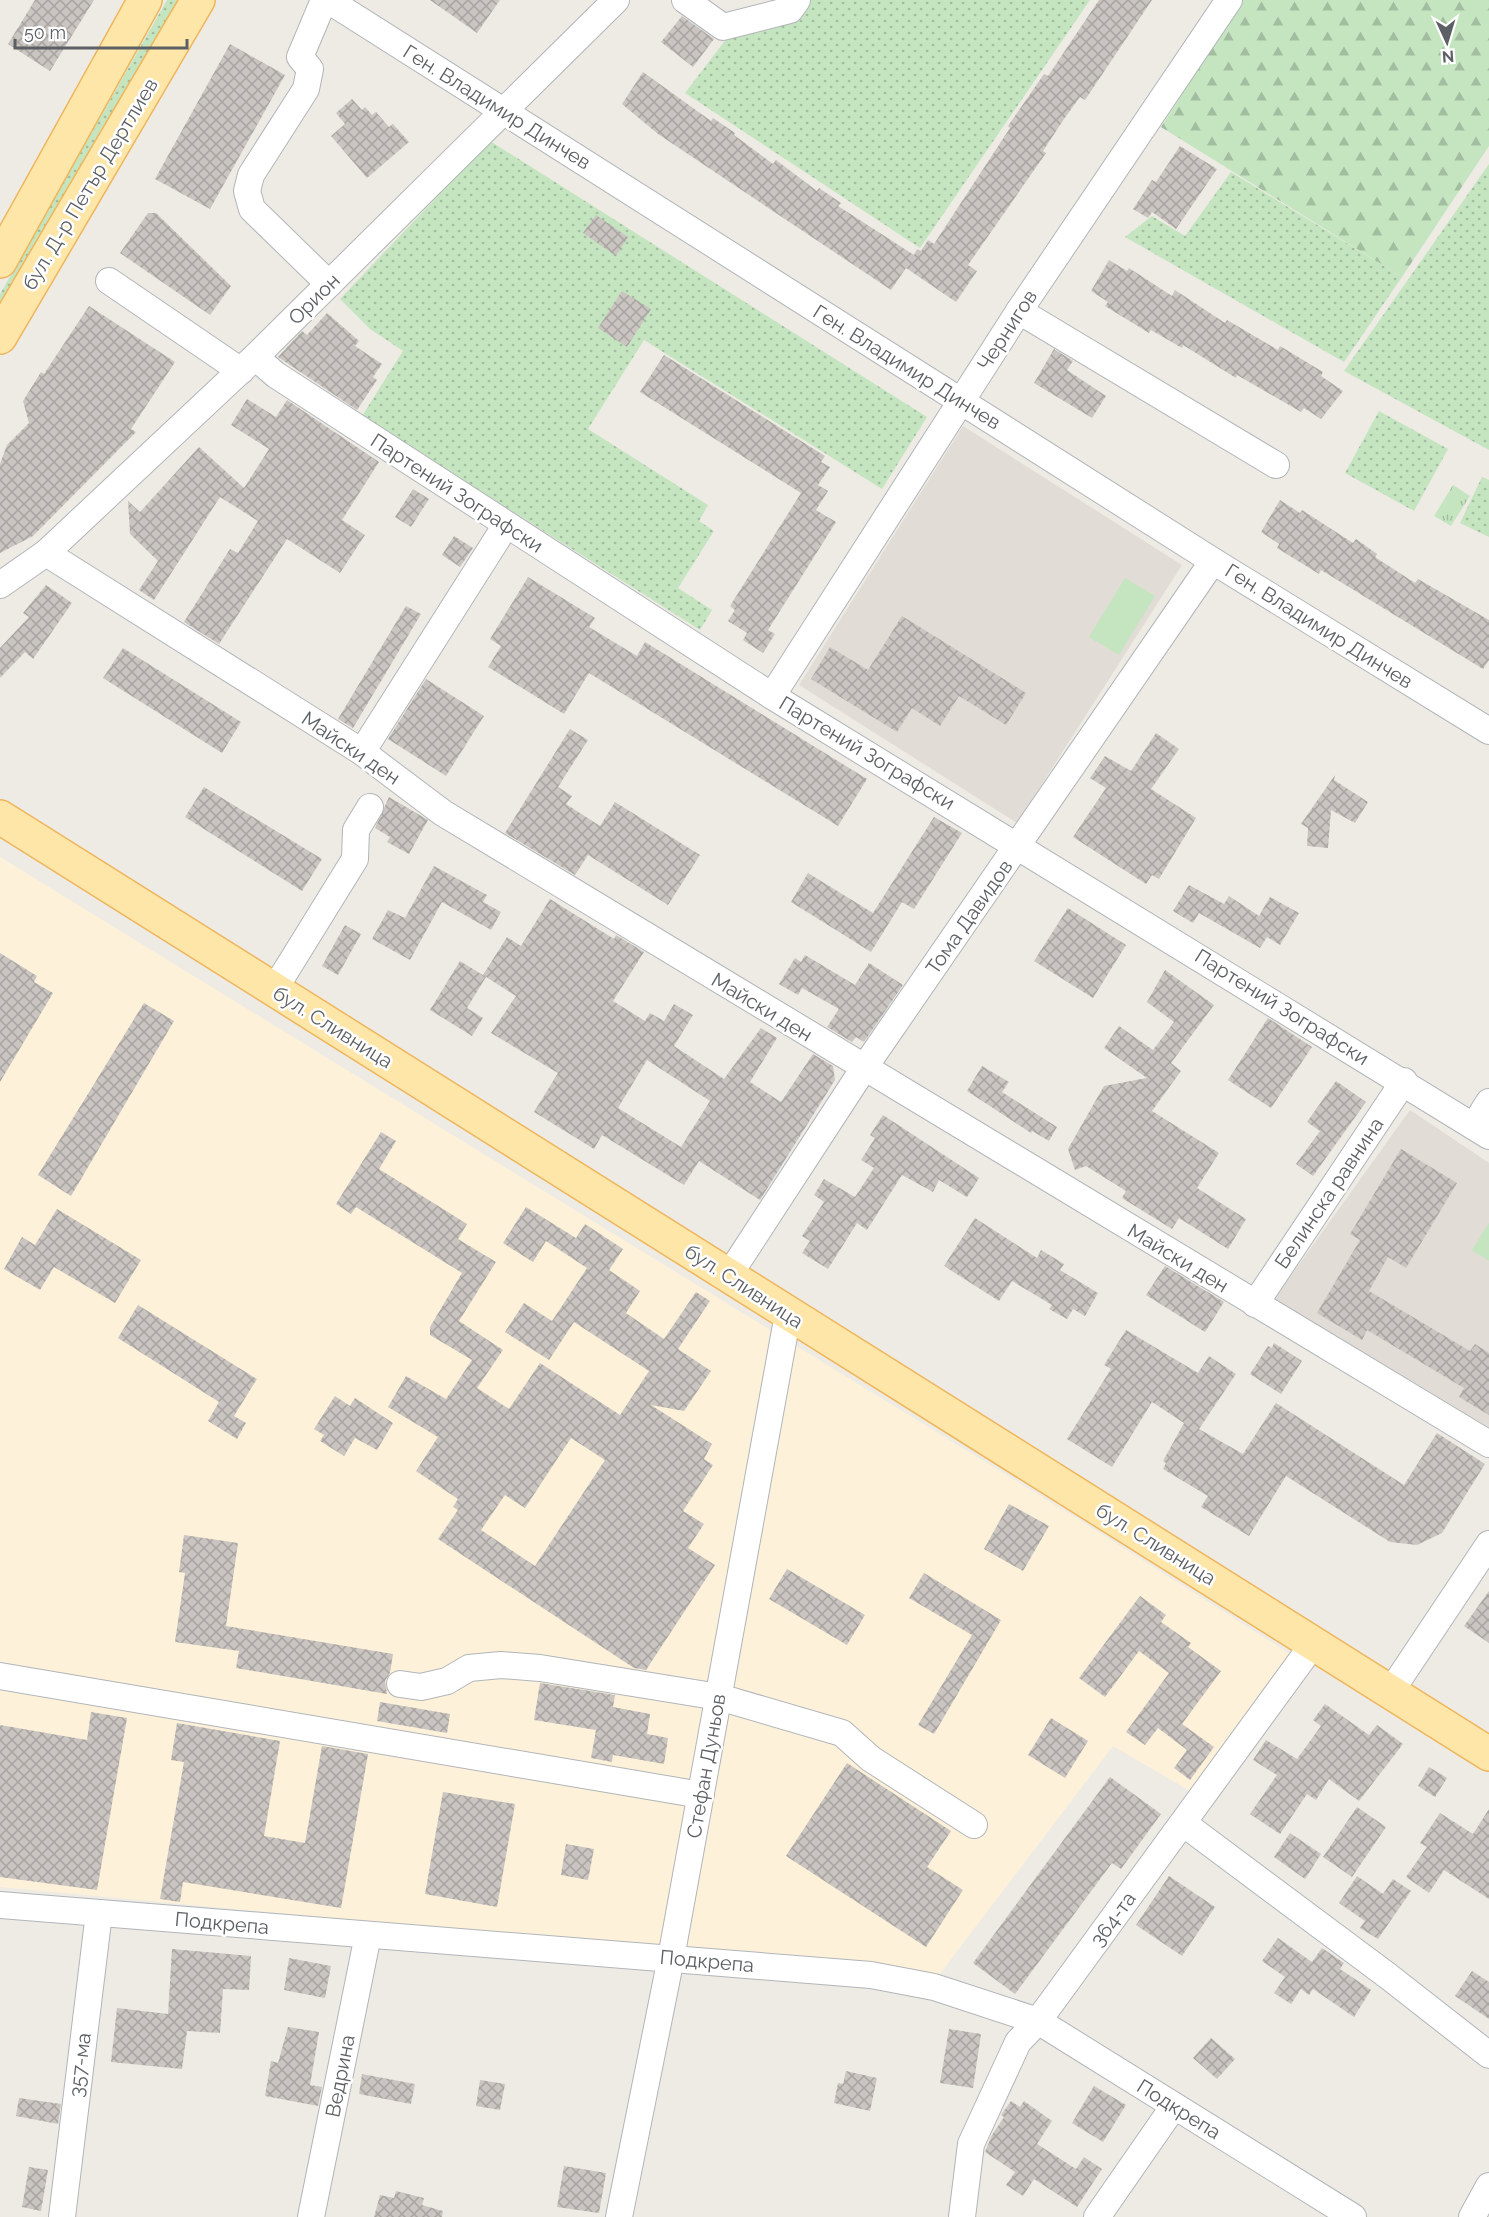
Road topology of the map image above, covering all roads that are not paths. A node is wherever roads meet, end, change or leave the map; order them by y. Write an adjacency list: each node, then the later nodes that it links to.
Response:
1 (145, 0): 9 (main road, бул. Д-р Петър Дертлиев)
2 (198, 0): 13 (main road, бул. Д-р Петър Дертлиев)
3 (326, 0): 8 (street, Ген. Владимир Динчев); 11 (street)
4 (616, 0): 8 (street, Орион)
5 (685, 0): 6 (street)
6 (797, 0)
7 (1229, 0): 12 (street, Чернигов)
8 (503, 111): 11 (street, Орион); 15 (street, Ген. Владимир Динчев)
9 (0, 261)
10 (109, 281): 14 (street, Партений Зографски)
11 (329, 284): 14 (street, Орион)
12 (1019, 311): 15 (street, Чернигов); 16 (street)
13 (0, 337)
14 (248, 364): 17 (street, Партений Зографски); 18 (street, Орион)
15 (960, 401): 19 (street, Ген. Владимир Динчев); 21 (street, Чернигов)
16 (1276, 465)
17 (506, 525): 21 (street, Партений Зографски); 23 (street)
18 (46, 553): 20 (street, Орион); 23 (street, Майски ден)
19 (1213, 561): 22 (street, Ген. Владимир Динчев); 26 (street, Тома Давидов)
20 (0, 585)
21 (772, 696): 26 (street, Партений Зографски)
22 (1489, 731)
23 (362, 752): 28 (street, Майски ден)
24 (370, 807): 27 (street)
25 (0, 817): 27 (main road, бул. Сливница)
26 (1019, 845): 28 (street, Тома Давидов); 29 (street, Партений Зографски)
27 (274, 990): 32 (main road, бул. Сливница)
28 (864, 1068): 32 (street, Тома Давидов); 33 (street, Майски ден)
29 (1404, 1082): 31 (street, Партений Зографски); 33 (street, Белинска равнина)
30 (1489, 1102): 31 (street)
31 (1481, 1131)
32 (729, 1275): 34 (main road, бул. Сливница)
33 (1255, 1304): 35 (street, Майски ден)
34 (788, 1314): 37 (main road, бул. Сливница); 41 (street, Стефан Дуньов)
35 (1489, 1444)
36 (1489, 1544): 40 (street)
37 (1314, 1643): 40 (main road, бул. Сливница); 44 (street, 364-та)
38 (0, 1676): 43 (street)
39 (400, 1684): 41 (street)
40 (1391, 1691): 42 (main road, бул. Сливница)
41 (719, 1696): 43 (street, Стефан Дуньов); 45 (street)
42 (1489, 1754)
43 (701, 1795): 49 (street, Стефан Дуньов)
44 (1183, 1823): 50 (street, 364-та); 51 (street)
45 (974, 1825)
46 (0, 1905): 47 (street, Подкрепа)
47 (99, 1913): 48 (street, Подкрепа); 55 (street, 357-ма)
48 (368, 1935): 49 (street, Подкрепа); 56 (street, Ведрина)
49 (671, 1958): 50 (street, Подкрепа); 57 (street, Стефан Дуньов)
50 (1038, 2021): 52 (street, Подкрепа); 58 (street, 364-та)
51 (1489, 2055)
52 (1174, 2106): 54 (street, Подкрепа); 59 (street)
53 (1489, 2186): 61 (street)
54 (1327, 2210): 60 (street, Подкрепа)
55 (62, 2217)
56 (311, 2217)
57 (619, 2217)
58 (962, 2217)
59 (1097, 2217)
60 (1353, 2217)
61 (1472, 2217)

